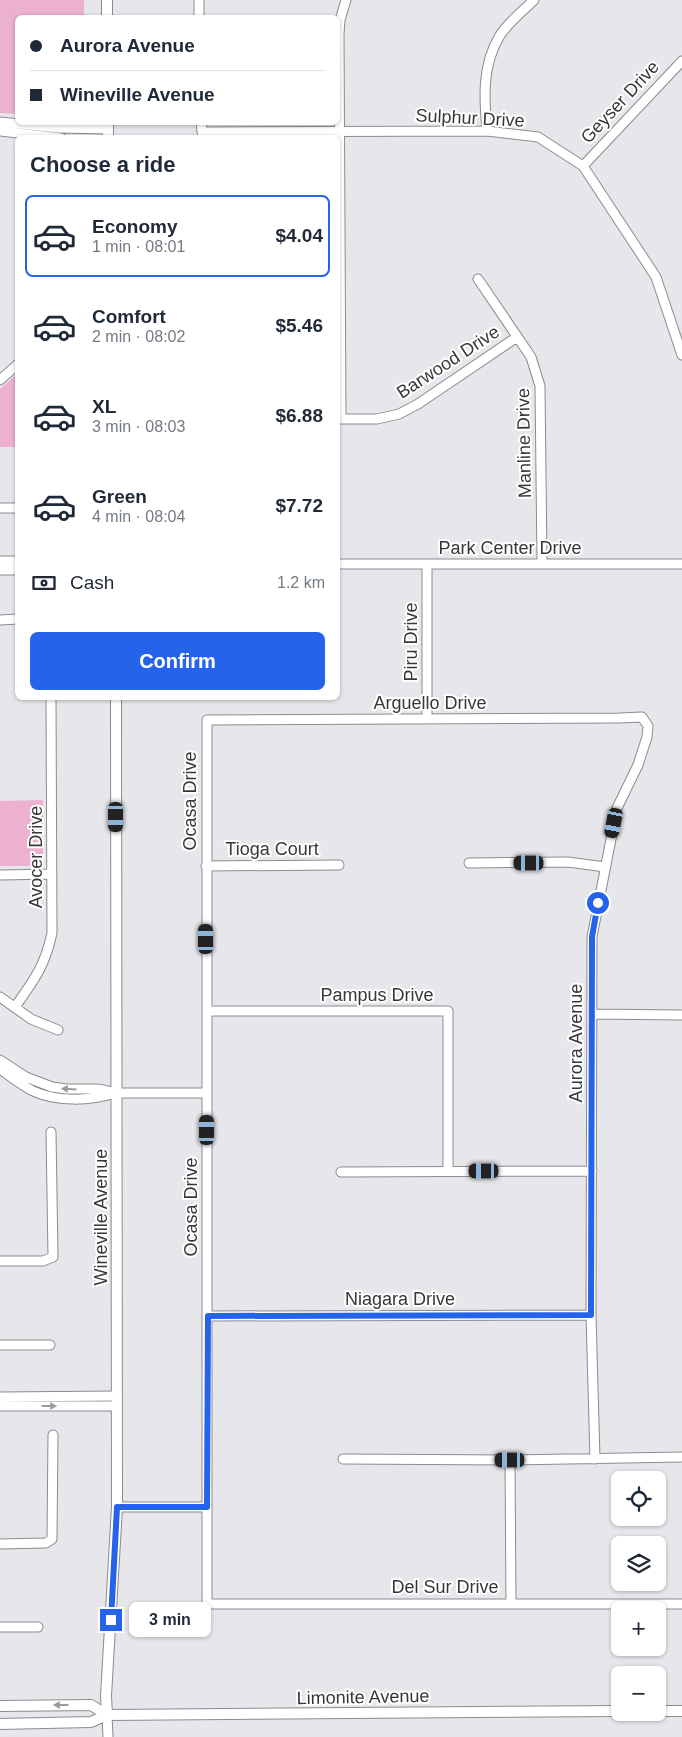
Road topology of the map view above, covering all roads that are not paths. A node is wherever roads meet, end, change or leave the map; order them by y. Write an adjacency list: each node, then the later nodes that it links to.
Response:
1 (107, 0): 5 (main road)
2 (198, 0): 6 (street)
3 (346, 0): 7 (street)
4 (534, 0): 17 (street)
5 (107, 15)
6 (199, 15)
7 (340, 20)
8 (680, 66): 20 (street, Geyser Drive)
9 (0, 122): 10 (street)
10 (15, 124)
11 (29, 125): 14 (street)
12 (202, 125): 16 (street, Sulphur Drive)
13 (340, 125): 16 (street)
14 (108, 130)
15 (0, 131): 18 (street)
16 (340, 131): 17 (street, Sulphur Drive); 19 (street)
17 (487, 131): 20 (street, Sulphur Drive)
18 (35, 135)
19 (340, 135)
20 (583, 166): 23 (street, Sulphur Drive)
21 (478, 279): 22 (street, Manline Drive)
22 (517, 337): 26 (street, Barwood Drive); 33 (street, Manline Drive)
23 (682, 355)
24 (15, 367): 25 (street)
25 (0, 380)
26 (340, 419)
27 (0, 508): 28 (street)
28 (15, 508)
29 (0, 561): 30 (street)
30 (15, 561)
31 (340, 564): 32 (street, Park Center Drive)
32 (427, 564): 33 (street, Park Center Drive); 41 (street, Piru Drive)
33 (542, 564): 34 (street, Park Center Drive)
34 (682, 564)
35 (0, 570): 36 (street)
36 (15, 570)
37 (15, 619): 38 (street)
38 (0, 620)
39 (51, 700): 48 (street, Avocer Drive)
40 (116, 700): 58 (main road, Wineville Avenue)
41 (427, 719): 42 (street, Arguello Drive); 43 (street, Arguello Drive)
42 (207, 720): 46 (street, Ocasa Drive)
43 (648, 726): 47 (street, Aurora Avenue)
44 (469, 863): 47 (street)
45 (339, 865): 46 (street, Tioga Court)
46 (206, 866): 52 (street, Ocasa Drive)
47 (605, 867): 53 (street, Aurora Avenue)
48 (52, 874): 49 (street); 51 (street, Avocer Drive)
49 (0, 875)
50 (0, 997): 51 (street)
51 (15, 1007): 55 (street)
52 (207, 1011): 59 (street, Ocasa Drive); 61 (street, Pampus Drive)
53 (592, 1014): 54 (street); 62 (street, Aurora Avenue)
54 (682, 1015)
55 (58, 1030)
56 (0, 1060): 58 (street, one-way to 56)
57 (0, 1069): 58 (street)
58 (117, 1093): 59 (street); 70 (main road, Wineville Avenue)
59 (207, 1093): 66 (street, Ocasa Drive)
60 (51, 1132): 64 (street)
61 (448, 1171): 62 (street); 63 (street)
62 (592, 1171): 65 (street, Aurora Avenue)
63 (342, 1172)
64 (0, 1261)
65 (591, 1315): 66 (street, Niagara Drive); 74 (street, Aurora Avenue)
66 (208, 1316): 78 (street, Ocasa Drive)
67 (0, 1345): 68 (street)
68 (50, 1345)
69 (0, 1397): 70 (street)
70 (117, 1401): 71 (street, one-way to 70); 77 (main road, Wineville Avenue)
71 (0, 1406)
72 (53, 1435): 79 (street)
73 (682, 1457): 74 (street)
74 (595, 1458): 76 (street)
75 (343, 1459): 76 (street)
76 (510, 1460): 81 (street)
77 (117, 1507): 78 (street); 89 (main road, Wineville Avenue)
78 (207, 1507): 80 (street, Ocasa Drive)
79 (0, 1544)
80 (207, 1604): 81 (street, Del Sur Drive)
81 (511, 1604): 82 (street, Del Sur Drive)
82 (682, 1604)
83 (0, 1627): 84 (street)
84 (38, 1627)
85 (0, 1706): 89 (main road, Limonite Avenue, one-way to 85)
86 (611, 1711): 89 (main road, Limonite Avenue)
87 (666, 1711): 88 (main road)
88 (682, 1711)
89 (107, 1715): 90 (main road, Limonite Avenue); 91 (street, Wineville Avenue)
90 (0, 1724)
91 (108, 1737)

